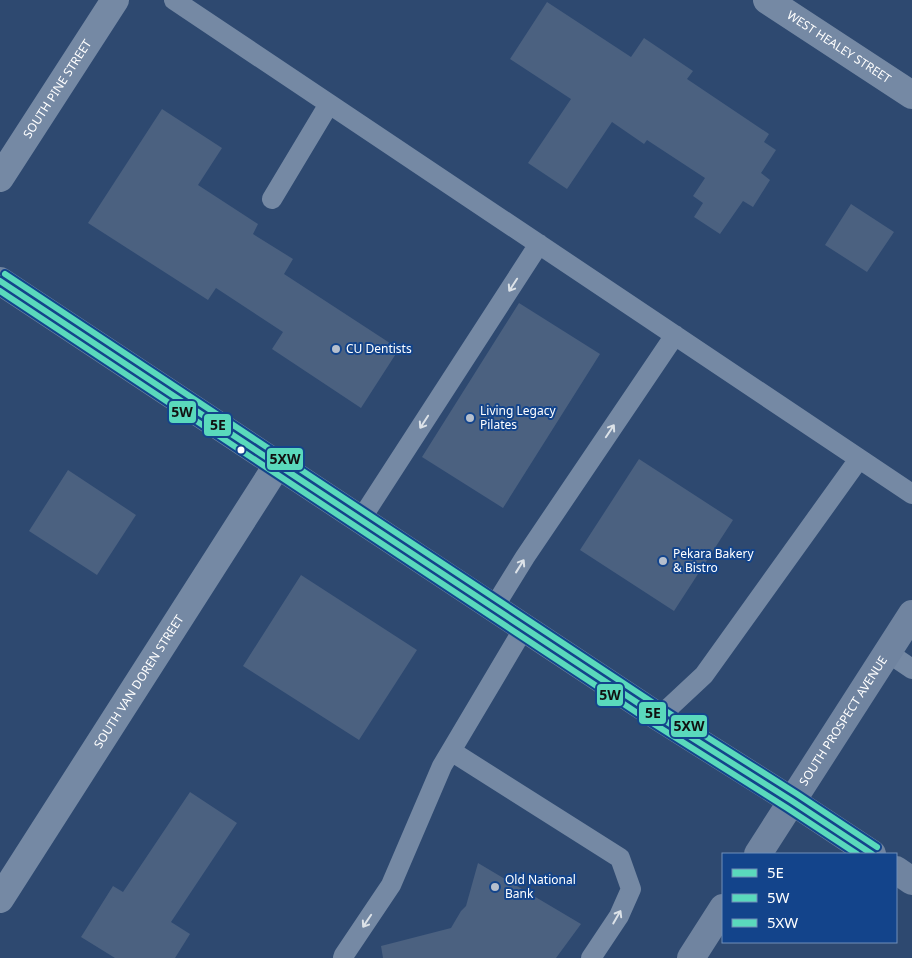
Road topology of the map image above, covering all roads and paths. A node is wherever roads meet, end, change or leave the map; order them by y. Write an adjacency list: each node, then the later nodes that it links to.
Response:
1 (115, 0): 6 (street, SOUTH PINE STREET)
2 (174, 0): 5 (lane)
3 (767, 0): 4 (street, WEST HEALEY STREET)
4 (912, 95)
5 (329, 104): 7 (lane); 8 (lane)
6 (0, 178)
7 (272, 199)
8 (540, 244): 10 (lane); 14 (lane, one-way to 14)
9 (0, 281): 12 (main road)
10 (675, 335): 11 (lane); 15 (lane, one-way to 10)
11 (859, 458): 13 (lane); 20 (lane)
12 (278, 464): 14 (main road); 27 (street, SOUTH VAN DOREN STREET)
13 (912, 494)
14 (361, 519): 15 (main road)
15 (494, 607): 17 (main road)
16 (912, 614): 18 (main road, SOUTH PROSPECT AVENUE)
17 (524, 628): 20 (main road); 21 (lane)
18 (887, 652): 19 (lane); 22 (main road, SOUTH PROSPECT AVENUE)
19 (912, 668)
20 (659, 717): 22 (main road)
21 (451, 751): 29 (lane, one-way to 29); 30 (lane, one-way to 21)
22 (792, 801): 23 (main road, SOUTH PROSPECT AVENUE); 24 (main road)
23 (759, 853)
24 (870, 853)
25 (897, 871): 26 (main road)
26 (912, 881)
27 (0, 899)
28 (722, 910): 31 (main road)
29 (343, 958)
30 (591, 958)
31 (691, 958)

